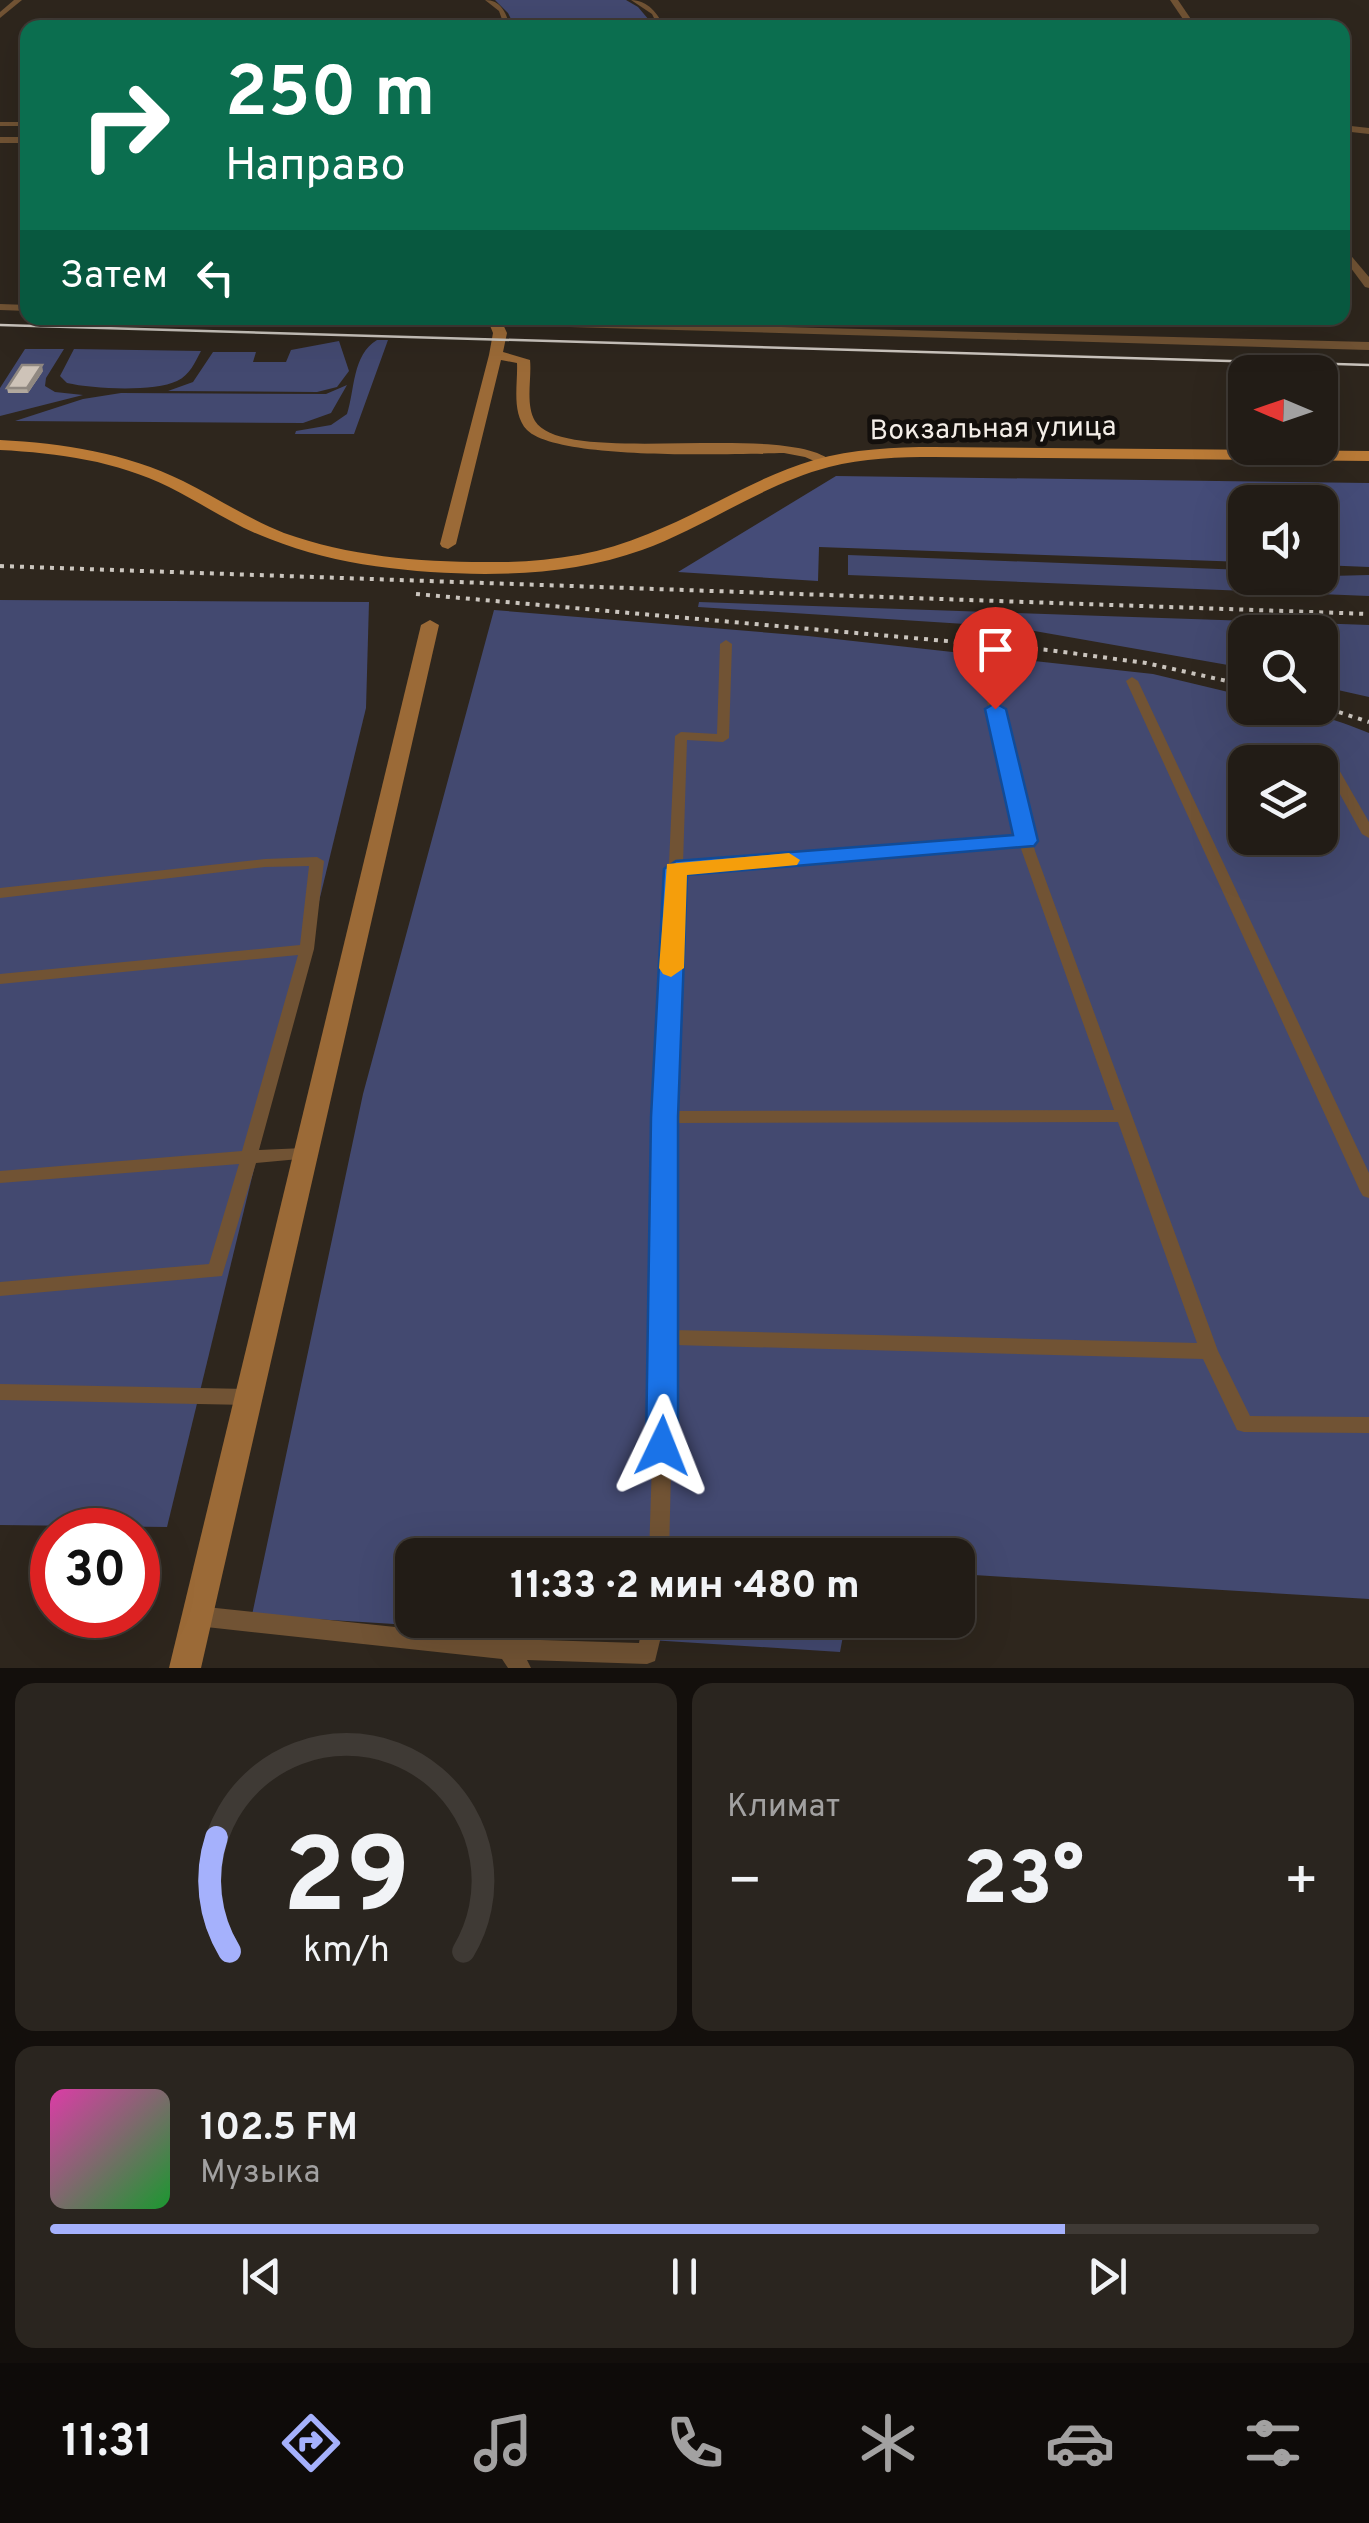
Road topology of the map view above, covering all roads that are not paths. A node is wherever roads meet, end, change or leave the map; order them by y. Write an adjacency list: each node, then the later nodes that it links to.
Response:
1 (18, 0): 4 (street)
2 (488, 0): 5 (street)
3 (634, 0): 6 (street)
4 (0, 16)
5 (505, 20)
6 (658, 20)
7 (1350, 259): 8 (street)
8 (1369, 285)
9 (496, 325): 12 (main road)
10 (634, 325): 11 (street)
11 (1369, 346)
12 (496, 355): 15 (main road); 16 (main road)
13 (0, 445): 15 (main road, Вокзальная улица)
14 (1369, 456): 15 (main road, Вокзальная улица)
15 (826, 462)
16 (448, 544)
17 (430, 625): 30 (main road)
18 (726, 644): 24 (street)
19 (988, 676): 23 (street)
20 (1132, 681): 33 (street)
21 (1338, 779): 22 (street)
22 (1369, 834)
23 (1026, 841): 24 (street); 28 (street)
24 (676, 869): 29 (street)
25 (0, 893): 26 (street)
26 (307, 948): 27 (street); 31 (street)
27 (0, 979)
28 (1124, 1116): 29 (street); 36 (street)
29 (665, 1117): 35 (street)
30 (304, 1154): 31 (street); 38 (main road)
31 (249, 1157): 32 (street); 34 (street)
32 (0, 1177)
33 (1369, 1191)
34 (0, 1289)
35 (665, 1336): 36 (street); 40 (street)
36 (1208, 1350): 39 (street)
37 (0, 1392): 38 (street)
38 (248, 1397): 41 (main road)
39 (1369, 1425)
40 (659, 1538)
41 (197, 1616): 43 (street); 44 (main road)
42 (650, 1638): 43 (street)
43 (514, 1659)
44 (185, 1668)

